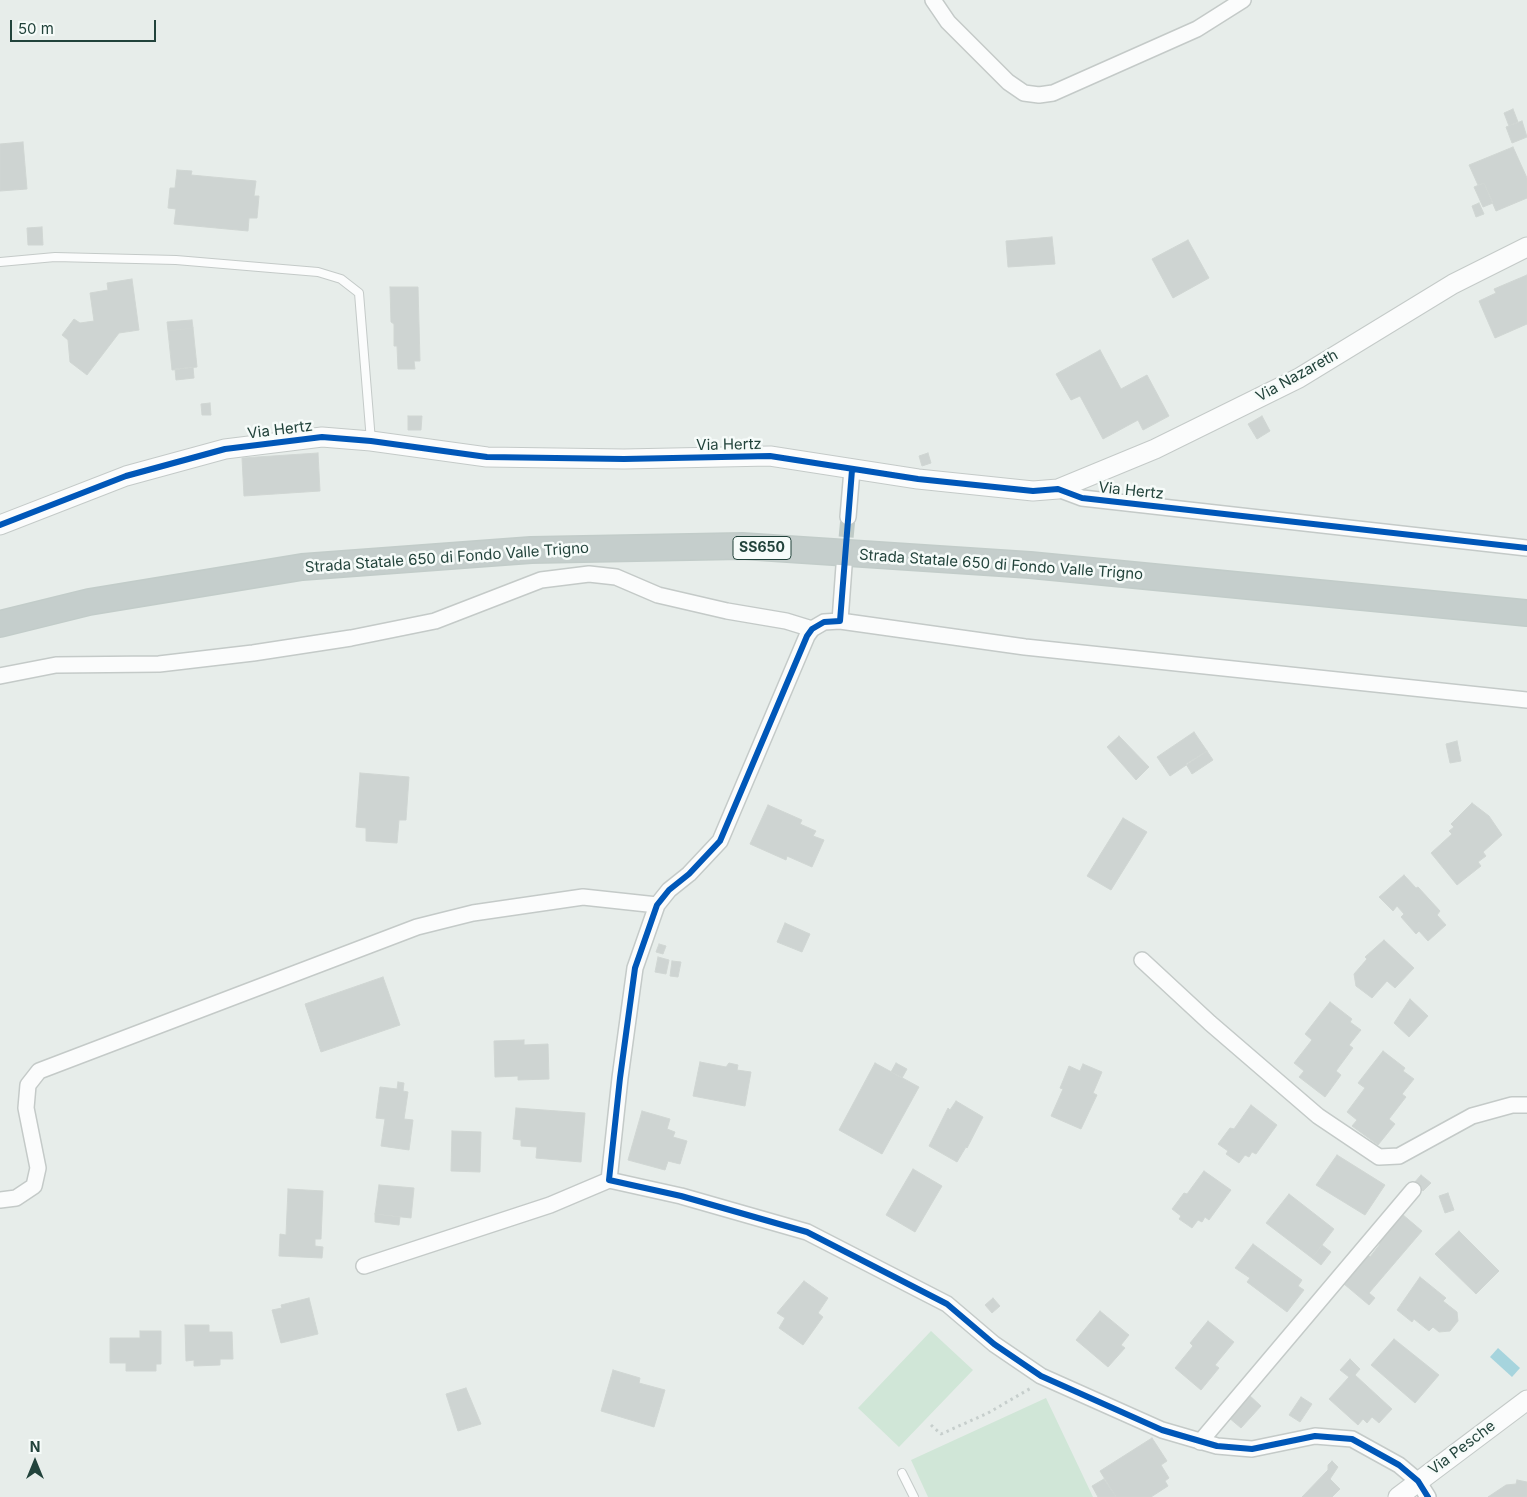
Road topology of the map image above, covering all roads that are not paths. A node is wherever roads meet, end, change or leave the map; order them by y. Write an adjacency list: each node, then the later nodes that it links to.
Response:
1 (933, 0): 2 (street)
2 (1243, 0)
3 (1527, 247): 7 (street, Via Nazareth)
4 (0, 262): 5 (lane)
5 (371, 441): 6 (street, Via Hertz); 9 (street, Via Hertz)
6 (852, 470): 7 (street, Via Hertz); 8 (street)
7 (1058, 489): 10 (street, Via Hertz)
8 (848, 517)
9 (0, 525)
10 (1527, 548)
11 (844, 566): 13 (street)
12 (1527, 613): 14 (highway, Strada Statale 650 di Fondo Valle Trigno / SS650)
13 (840, 620): 15 (street); 17 (street)
14 (0, 624)
15 (812, 629): 16 (street); 18 (street)
16 (0, 676)
17 (1527, 700)
18 (657, 905): 21 (street); 23 (street)
19 (1142, 960): 20 (street)
20 (1527, 1105)
21 (609, 1180): 24 (street); 26 (street)
22 (1413, 1190): 26 (street)
23 (0, 1200)
24 (364, 1266)
25 (1527, 1400): 28 (street, Via Pesche)
26 (1200, 1442): 28 (street)
27 (902, 1473): 29 (lane)
28 (1423, 1489): 30 (street, Via Pesche)
29 (914, 1497)
30 (1398, 1497)

